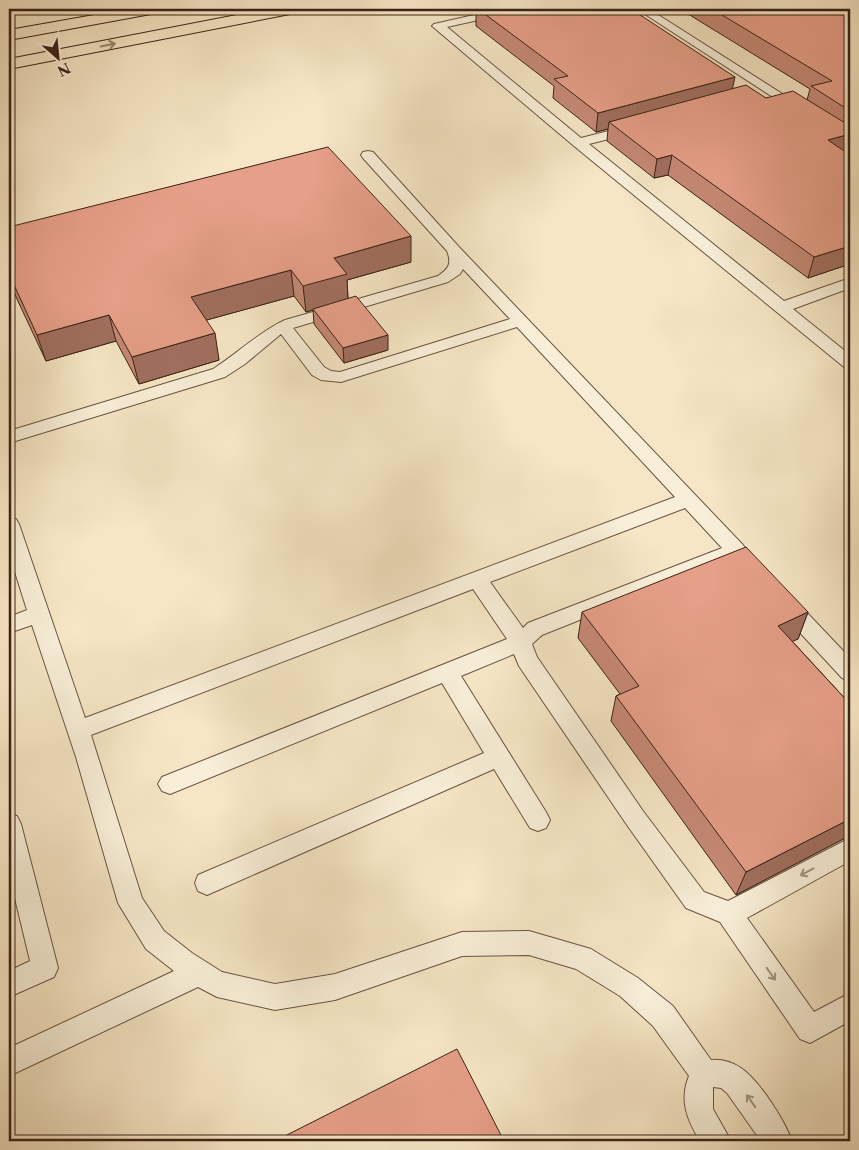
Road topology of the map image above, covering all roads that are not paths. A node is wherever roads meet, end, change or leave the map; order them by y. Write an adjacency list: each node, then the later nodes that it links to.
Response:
1 (18, 9): 6 (highway)
2 (151, 9): 7 (highway)
3 (290, 9): 8 (highway, one-way to 3)
4 (515, 9): 13 (lane)
5 (642, 9): 9 (lane)
6 (9, 10)
7 (9, 35)
8 (9, 64)
9 (771, 91): 10 (lane); 11 (lane)
10 (754, 96)
11 (811, 116)
12 (645, 125): 13 (lane)
13 (579, 143): 17 (lane)
14 (368, 155): 15 (lane)
15 (454, 250): 18 (lane); 19 (lane)
16 (850, 283): 17 (lane)
17 (782, 307): 20 (lane)
18 (521, 321): 19 (lane); 22 (lane)
19 (284, 327): 21 (lane)
20 (850, 363)
21 (9, 437)
22 (688, 499): 24 (lane); 26 (lane)
23 (9, 524): 28 (lane)
24 (736, 550): 25 (lane); 30 (lane)
25 (756, 572)
26 (477, 579): 30 (lane); 33 (lane)
27 (776, 593): 32 (lane)
28 (39, 614): 29 (lane); 33 (lane)
29 (9, 625)
30 (521, 642): 31 (lane); 40 (lane)
31 (447, 672): 34 (lane); 35 (lane)
32 (850, 672)
33 (78, 730): 41 (lane)
34 (499, 757): 36 (lane); 39 (lane)
35 (170, 784)
36 (538, 820)
37 (9, 824): 42 (lane)
38 (850, 849): 40 (lane, one-way to 40)
39 (207, 883)
40 (728, 914): 43 (lane, one-way to 43)
41 (199, 973): 44 (lane); 45 (lane)
42 (9, 984)
43 (850, 1006)
44 (9, 1062)
45 (704, 1074): 46 (lane); 47 (lane, one-way to 45)
46 (716, 1141)
47 (778, 1141)

